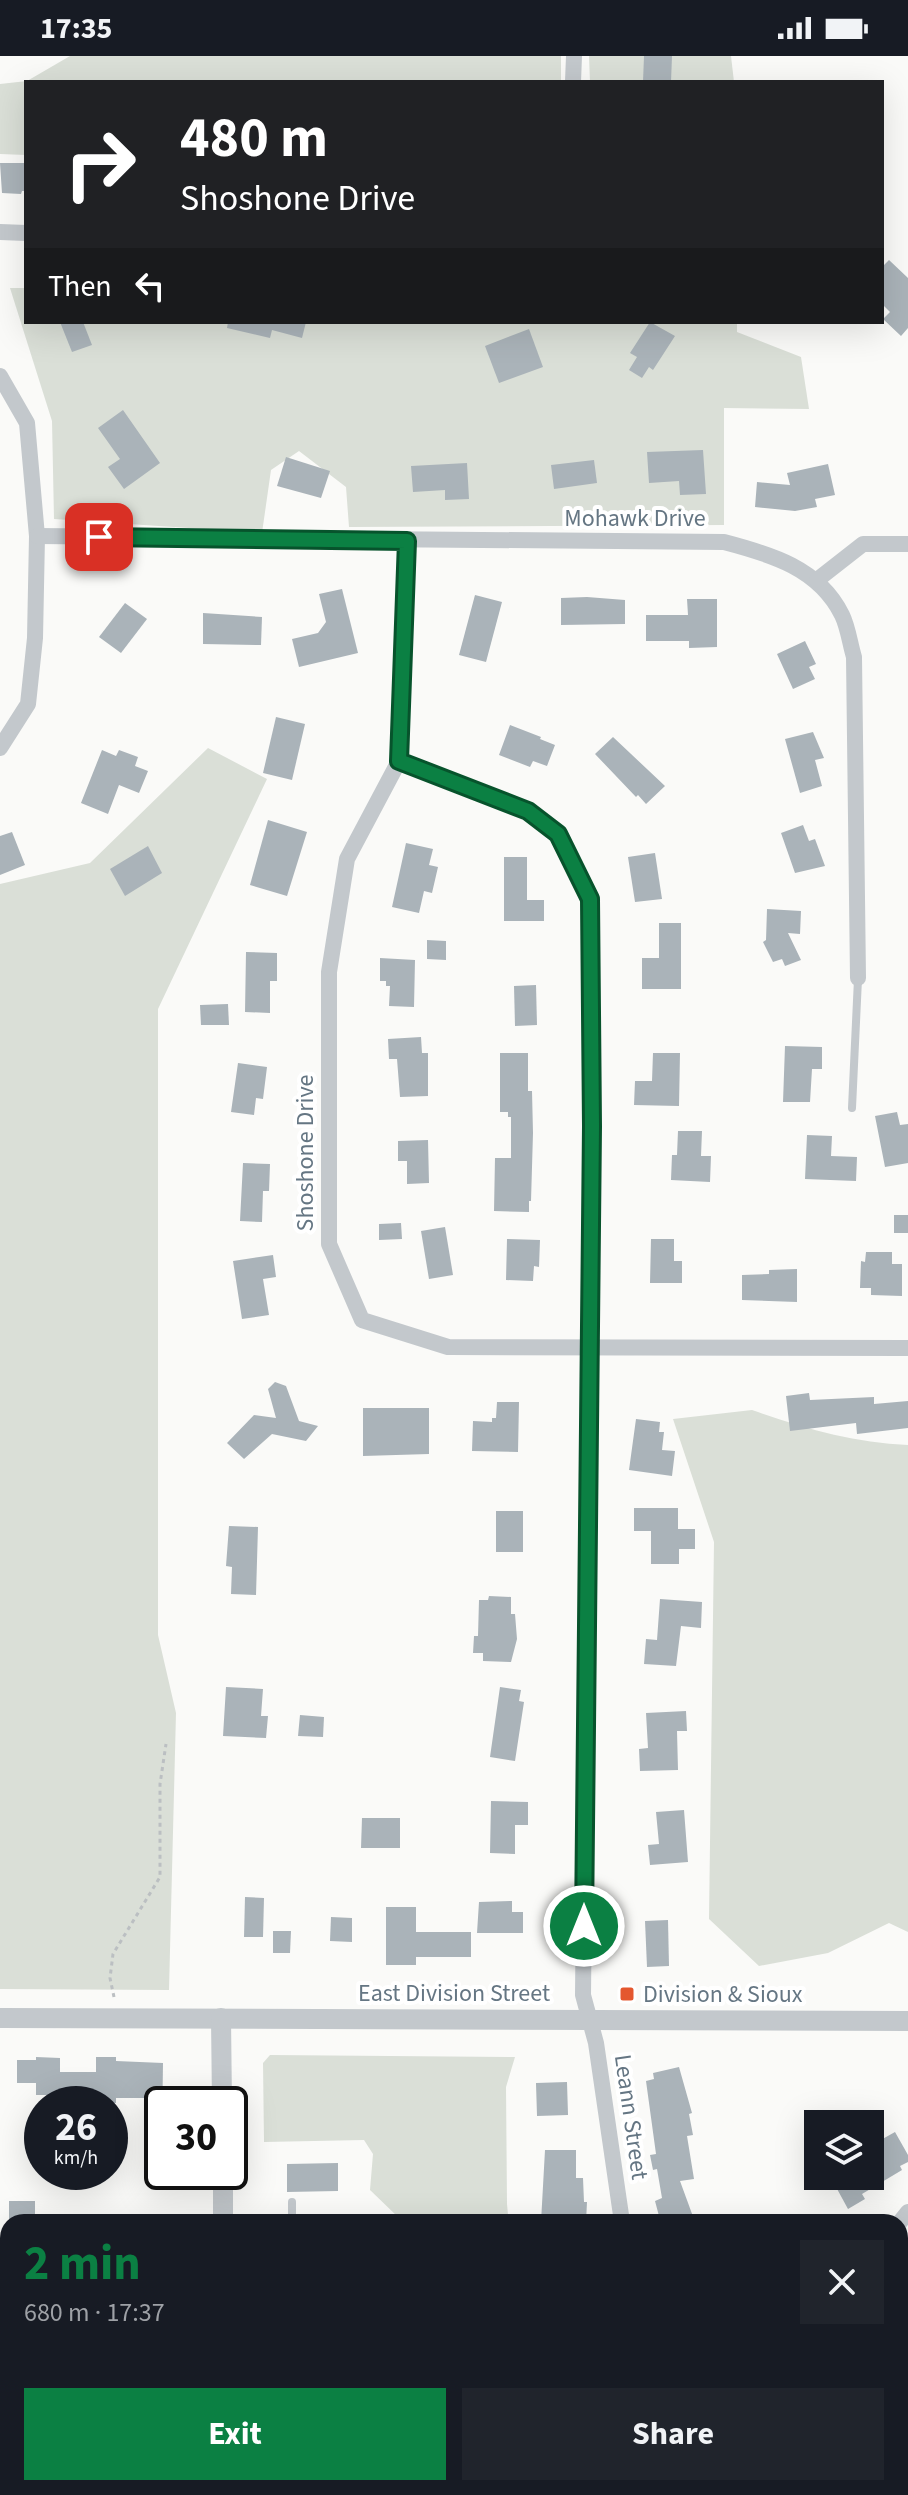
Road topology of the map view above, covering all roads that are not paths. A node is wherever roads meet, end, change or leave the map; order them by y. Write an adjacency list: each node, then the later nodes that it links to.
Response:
1 (574, 56): 2 (street)
2 (573, 80)
3 (0, 232): 4 (street)
4 (24, 233)
5 (0, 376): 6 (street)
6 (37, 536): 7 (street, Mohawk Drive); 10 (street)
7 (407, 541): 9 (street, Mohawk Drive); 11 (street, Shoshone Drive)
8 (908, 544): 9 (street)
9 (817, 580): 12 (street, Mohawk Drive)
10 (0, 748)
11 (399, 761): 14 (street, Leann Street); 14 (street, Shoshone Drive)
12 (858, 978): 13 (lane)
13 (852, 1108)
14 (588, 1346): 15 (street, Shoshone Drive); 18 (street, Leann Street)
15 (908, 1348)
16 (0, 2018): 17 (street, East Division Street)
17 (221, 2018): 18 (street, East Division Street); 20 (street)
18 (589, 2019): 19 (street, East Division Street); 25 (street, Leann Street)
19 (908, 2021)
20 (222, 2086)
21 (223, 2190): 23 (street)
22 (292, 2202): 24 (lane)
23 (223, 2214)
24 (292, 2214)
25 (621, 2214)

